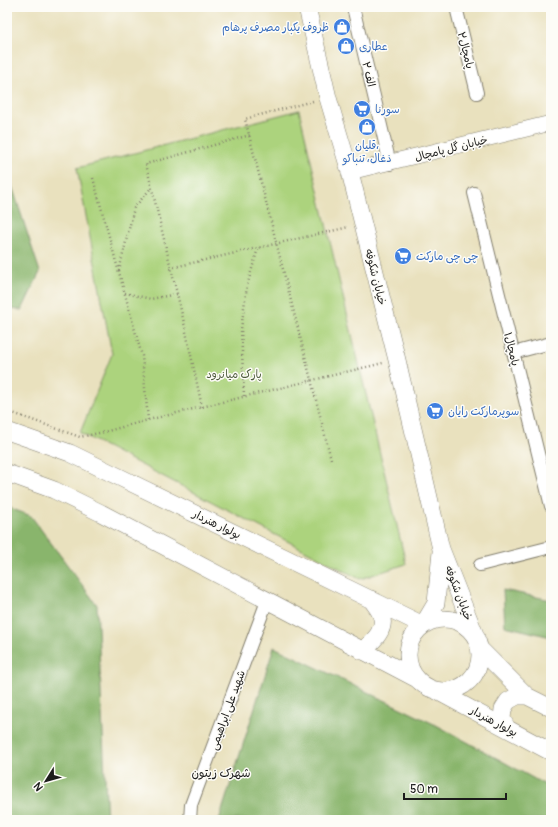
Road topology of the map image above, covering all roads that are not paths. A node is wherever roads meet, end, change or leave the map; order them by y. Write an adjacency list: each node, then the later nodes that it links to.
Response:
1 (307, 7): 7 (main road, خیابان شکوفه)
2 (353, 7): 6 (street, ۲ الف)
3 (456, 7): 4 (street, پامچال۲)
4 (477, 93)
5 (551, 123): 6 (street, خیابان گل پامچال)
6 (390, 164): 7 (street, خیابان گل پامچال)
7 (350, 172): 15 (main road, خیابان شکوفه)
8 (474, 192): 10 (street, پامچال۱)
9 (551, 343): 10 (street)
10 (513, 353): 13 (street, پامچال۱)
11 (7, 431): 17 (main road, بولوار هنردار)
12 (7, 473): 18 (main road)
13 (551, 506)
14 (551, 547): 16 (street)
15 (441, 549): 19 (main road, خیابان شکوفه); 20 (main road, خیابان شکوفه)
16 (480, 565)
17 (371, 599): 19 (main road, بولوار هنردار); 21 (main road)
18 (267, 601): 21 (main road); 28 (street, شهید علی ابراهیمی)
19 (423, 625): 20 (main road); 22 (main road)
20 (478, 643): 23 (main road); 24 (main road)
21 (362, 651): 22 (main road)
22 (417, 679): 23 (main road)
23 (437, 691): 26 (main road, بولوار هنردار)
24 (527, 696): 25 (main road); 26 (main road)
25 (551, 708)
26 (506, 728): 27 (main road, بولوار هنردار)
27 (551, 752)
28 (190, 820)

